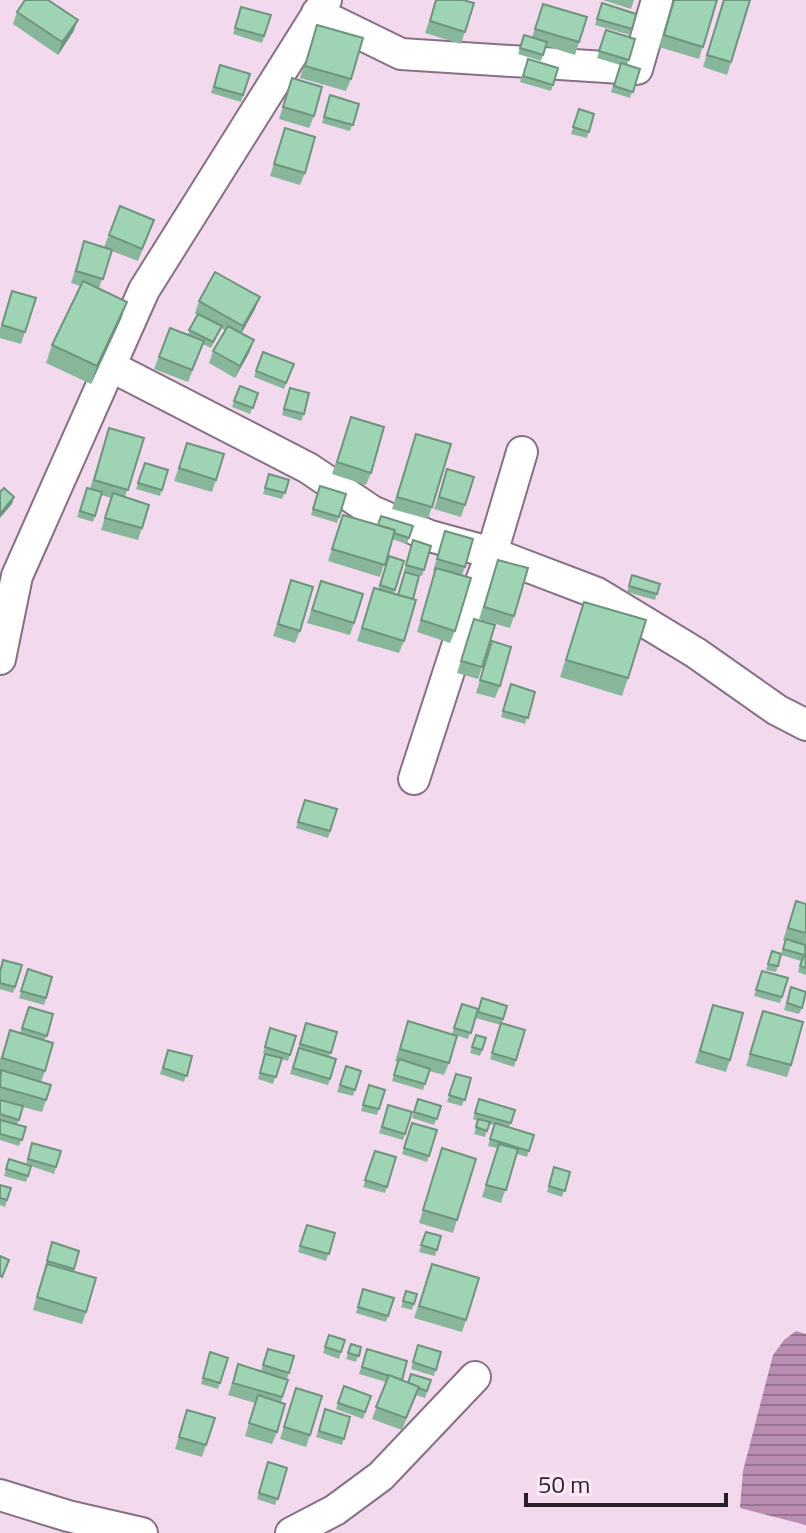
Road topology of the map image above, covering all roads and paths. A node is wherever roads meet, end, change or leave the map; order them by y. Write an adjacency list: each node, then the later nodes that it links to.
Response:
1 (657, 0): 2 (street)
2 (321, 7): 3 (street)
3 (110, 366): 5 (street); 6 (street)
4 (522, 452): 5 (street)
5 (492, 553): 7 (street); 8 (street)
6 (0, 659)
7 (806, 725)
8 (414, 779)
9 (475, 1377): 12 (street)
10 (0, 1495): 11 (street)
11 (142, 1533)
12 (291, 1533)

